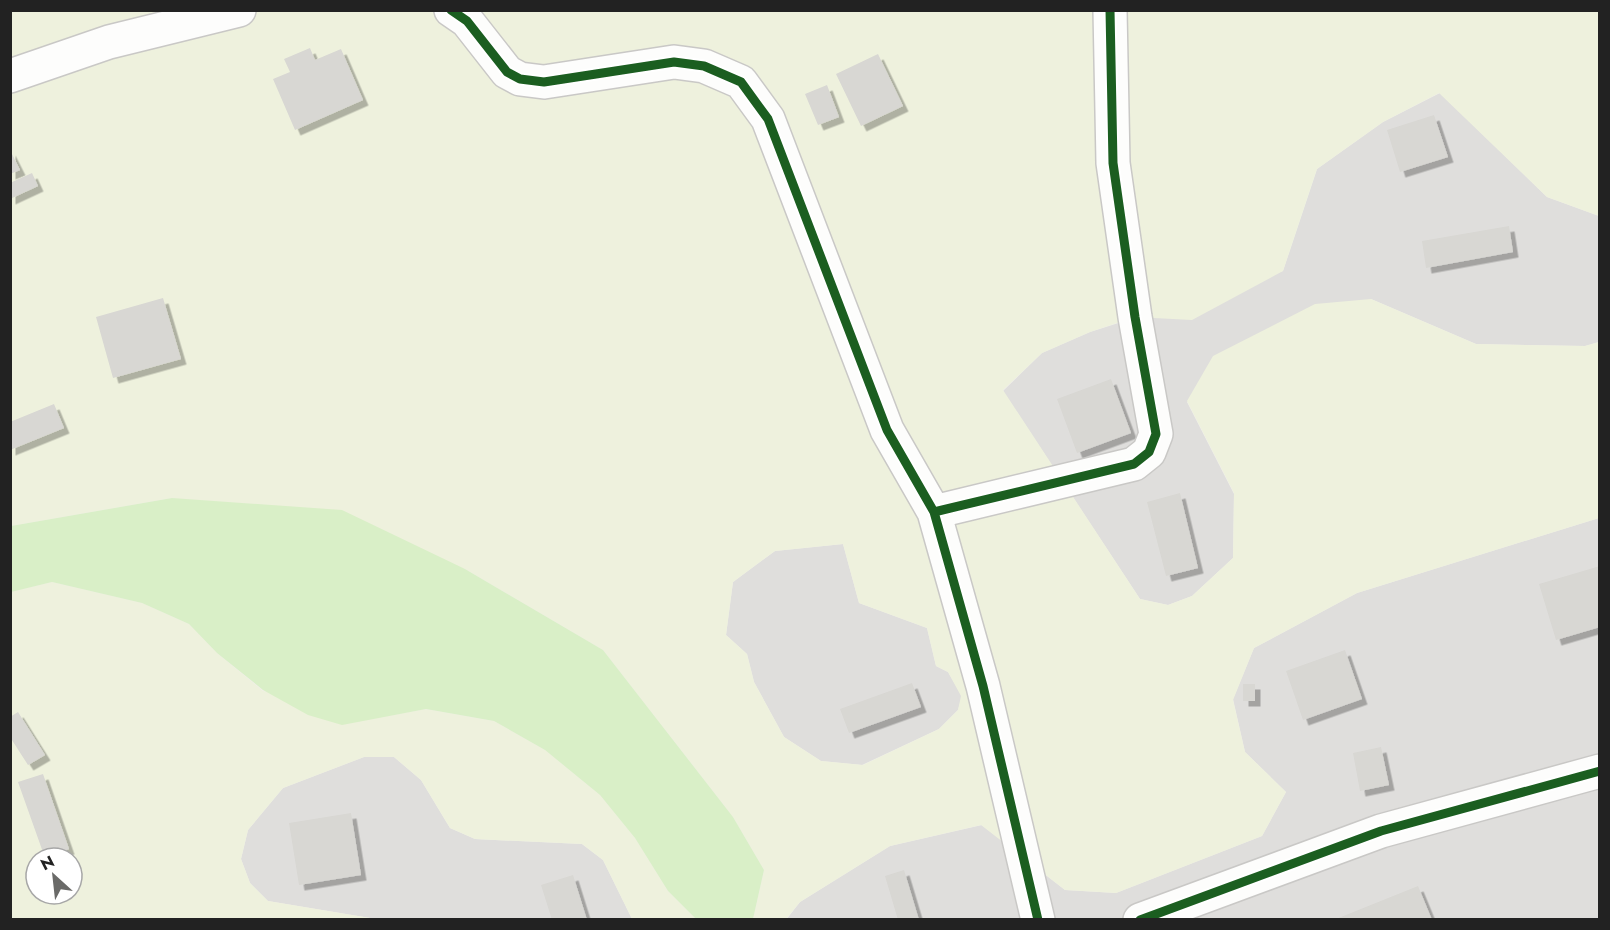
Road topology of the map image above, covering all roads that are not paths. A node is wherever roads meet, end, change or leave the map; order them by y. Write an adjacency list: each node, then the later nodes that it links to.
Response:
1 (240, 10): 4 (street)
2 (1110, 10): 5 (street)
3 (461, 14): 5 (street)
4 (10, 76)
5 (934, 512): 7 (street)
6 (1599, 771): 8 (street)
7 (1038, 920)
8 (1140, 920)

